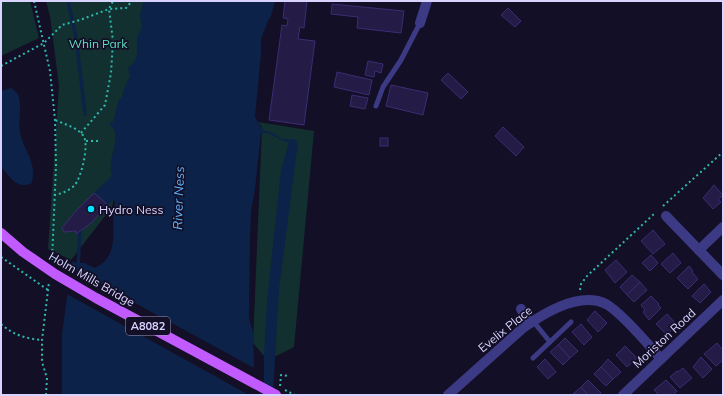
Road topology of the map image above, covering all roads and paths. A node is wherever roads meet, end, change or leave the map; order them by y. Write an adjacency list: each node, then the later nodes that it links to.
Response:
1 (34, 1): 7 (path)
2 (113, 1): 5 (path)
3 (132, 1): 5 (path)
4 (427, 1): 6 (street)
5 (109, 9): 7 (path); 11 (path)
6 (420, 23): 9 (lane)
7 (44, 43): 8 (path); 10 (path)
8 (1, 66)
9 (376, 106)
10 (55, 120): 11 (path); 15 (path)
11 (81, 133): 12 (path)
12 (86, 141): 13 (path); 15 (path)
13 (101, 141)
14 (723, 152): 25 (path)
15 (54, 195): 21 (path)
16 (666, 216): 19 (street)
17 (723, 227): 19 (street)
18 (1, 233): 37 (main road, Holm Mills Bridge / A8082)
19 (699, 250): 22 (street)
20 (1, 257): 24 (path)
21 (51, 264)
22 (723, 275)
23 (49, 279): 24 (path)
24 (48, 290): 31 (path)
25 (580, 300): 28 (street, Evelix Place); 34 (street, Evelix Place)
26 (723, 300): 34 (street, Moriston Road)
27 (521, 309): 28 (street)
28 (532, 322): 32 (lane); 40 (street, Evelix Place)
29 (571, 322): 32 (lane)
30 (1, 324): 31 (path)
31 (42, 340): 38 (path)
32 (550, 342): 33 (lane)
33 (533, 358)
34 (661, 359): 41 (street, Moriston Road)
35 (288, 376): 37 (path)
36 (285, 390): 39 (path)
37 (278, 391)
38 (46, 395)
39 (295, 395)
40 (448, 395)
41 (622, 395)

